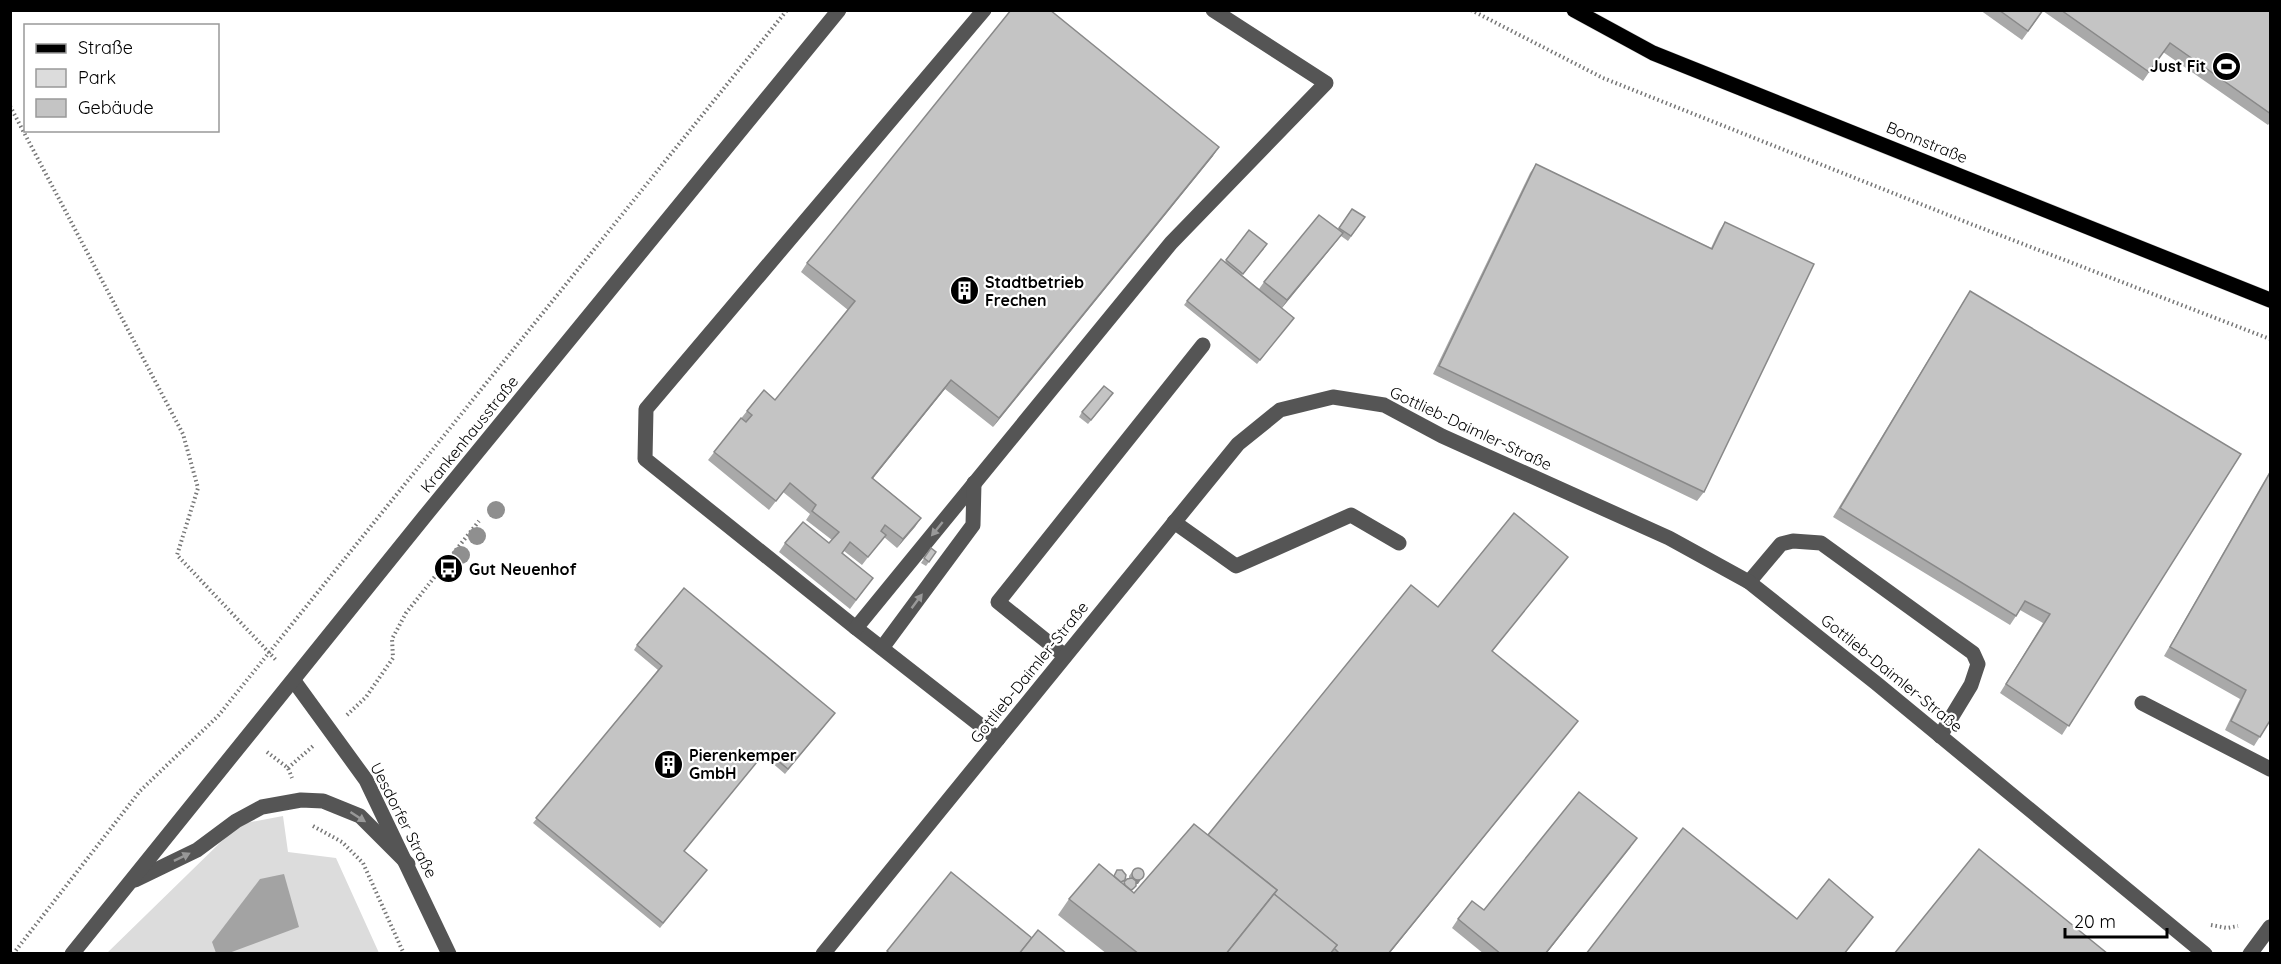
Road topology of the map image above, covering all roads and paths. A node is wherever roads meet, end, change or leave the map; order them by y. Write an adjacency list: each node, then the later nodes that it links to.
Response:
1 (787, 10): 18 (path)
2 (839, 10): 20 (street, Krankenhausstraße)
3 (984, 10): 16 (street)
4 (1213, 10): 11 (street)
5 (1471, 10): 9 (path)
6 (1574, 10): 8 (main road, Bonnstraße)
7 (10, 106): 18 (path)
8 (2271, 300)
9 (2271, 339)
10 (1203, 345): 19 (street)
11 (974, 483): 16 (street, one-way to 16); 17 (street, one-way to 11)
12 (479, 521): 22 (path)
13 (1174, 522): 14 (street); 15 (street, Gottlieb-Daimler-Straße); 19 (street, Gottlieb-Daimler-Straße)
14 (1399, 543)
15 (1749, 582): 23 (street, Gottlieb-Daimler-Straße); 23 (street)
16 (856, 628): 17 (street)
17 (882, 648): 24 (street)
18 (268, 651): 30 (path)
19 (1065, 656): 24 (street, Gottlieb-Daimler-Straße)
20 (294, 681): 22 (street, Uesdorfer Straße); 28 (street, Krankenhausstraße)
21 (2142, 703): 26 (street)
22 (330, 731): 25 (path); 27 (street, Uesdorfer Straße)
23 (1940, 735): 34 (street, Gottlieb-Daimler-Straße)
24 (998, 739): 33 (street, Gottlieb-Daimler-Straße)
25 (288, 768)
26 (2271, 769)
27 (408, 864): 28 (street, Krankenhausstraße, one-way to 27); 32 (street, Uesdorfer Straße)
28 (129, 883): 31 (street, Krankenhausstraße)
29 (2271, 927): 35 (street)
30 (13, 954)
31 (72, 954)
32 (449, 954)
33 (823, 954)
34 (2205, 954)
35 (2250, 954)

